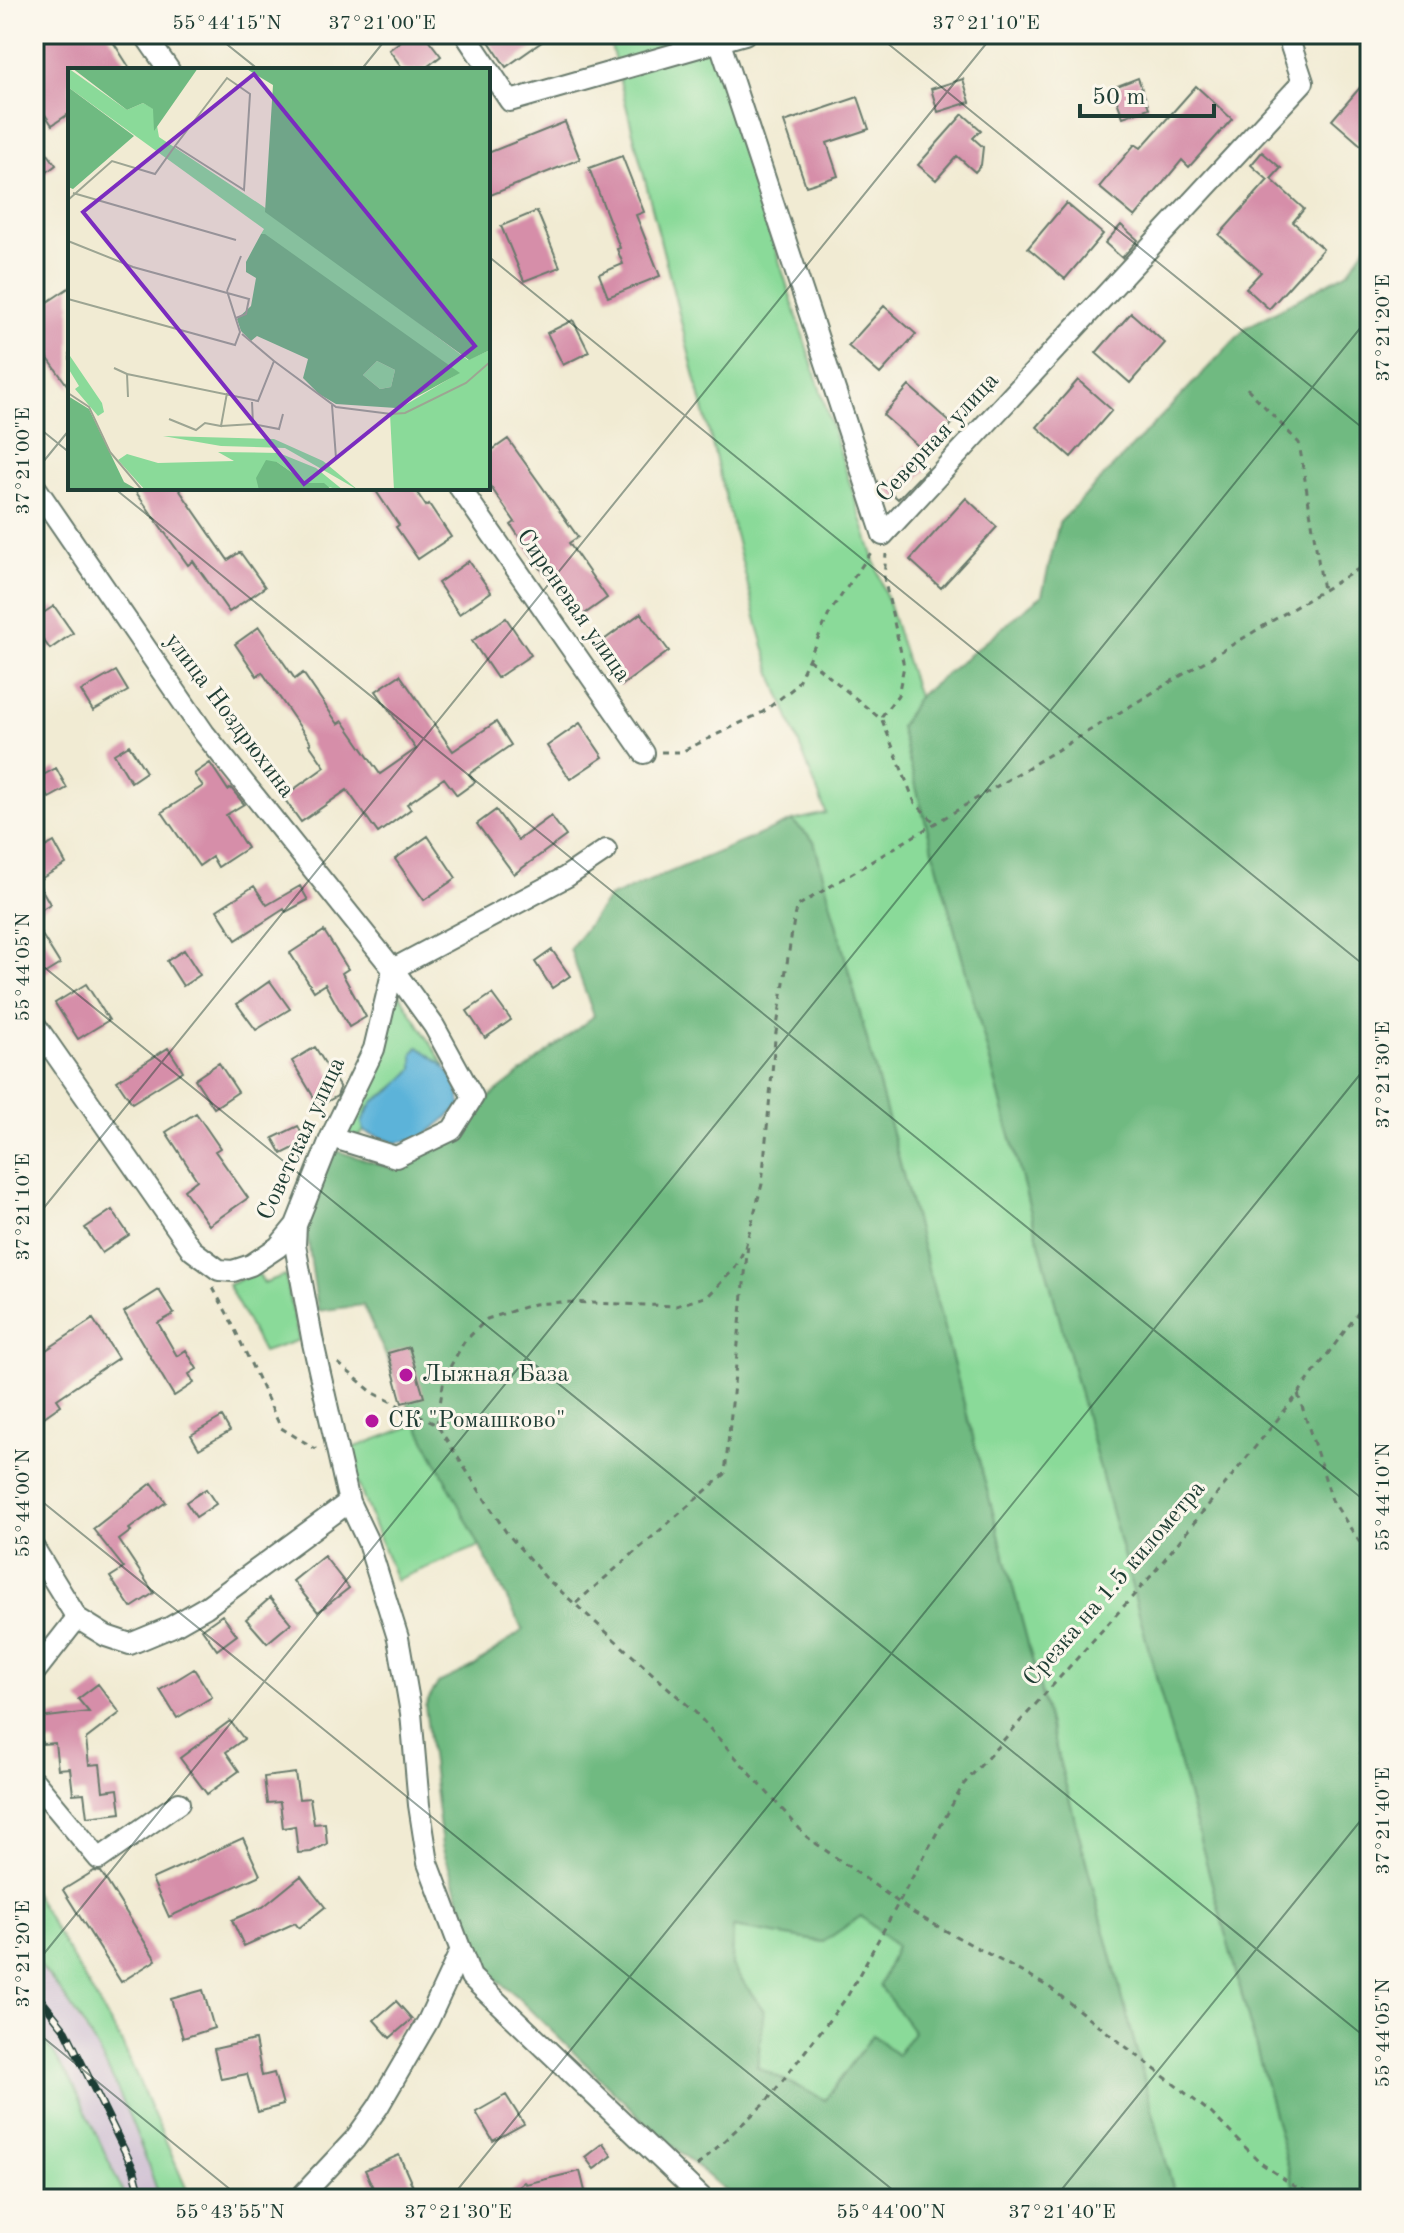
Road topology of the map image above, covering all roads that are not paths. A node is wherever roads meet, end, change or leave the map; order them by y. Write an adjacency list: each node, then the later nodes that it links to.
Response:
1 (144, 34): 6 (street)
2 (465, 34): 7 (street)
3 (745, 34): 5 (street)
4 (1287, 34): 5 (street, Северная улица)
5 (719, 40): 8 (street)
6 (168, 68)
7 (488, 68)
8 (490, 71)
9 (34, 485): 13 (street, улица Ноздрюхина)
10 (461, 490): 11 (street, Сиреневая улица)
11 (644, 753)
12 (606, 850): 13 (street)
13 (393, 969): 15 (street, Советская улица); 15 (street, улица Ноздрюхина)
14 (34, 1023): 16 (street, Советская улица)
15 (331, 1137): 16 (street, Советская улица)
16 (296, 1225): 17 (street)
17 (349, 1502): 19 (street); 23 (street)
18 (34, 1548): 19 (street)
19 (77, 1618): 20 (street)
20 (34, 1673)
21 (34, 1781): 22 (street)
22 (179, 1803)
23 (460, 1952): 24 (street); 25 (street)
24 (299, 2199)
25 (703, 2199)

